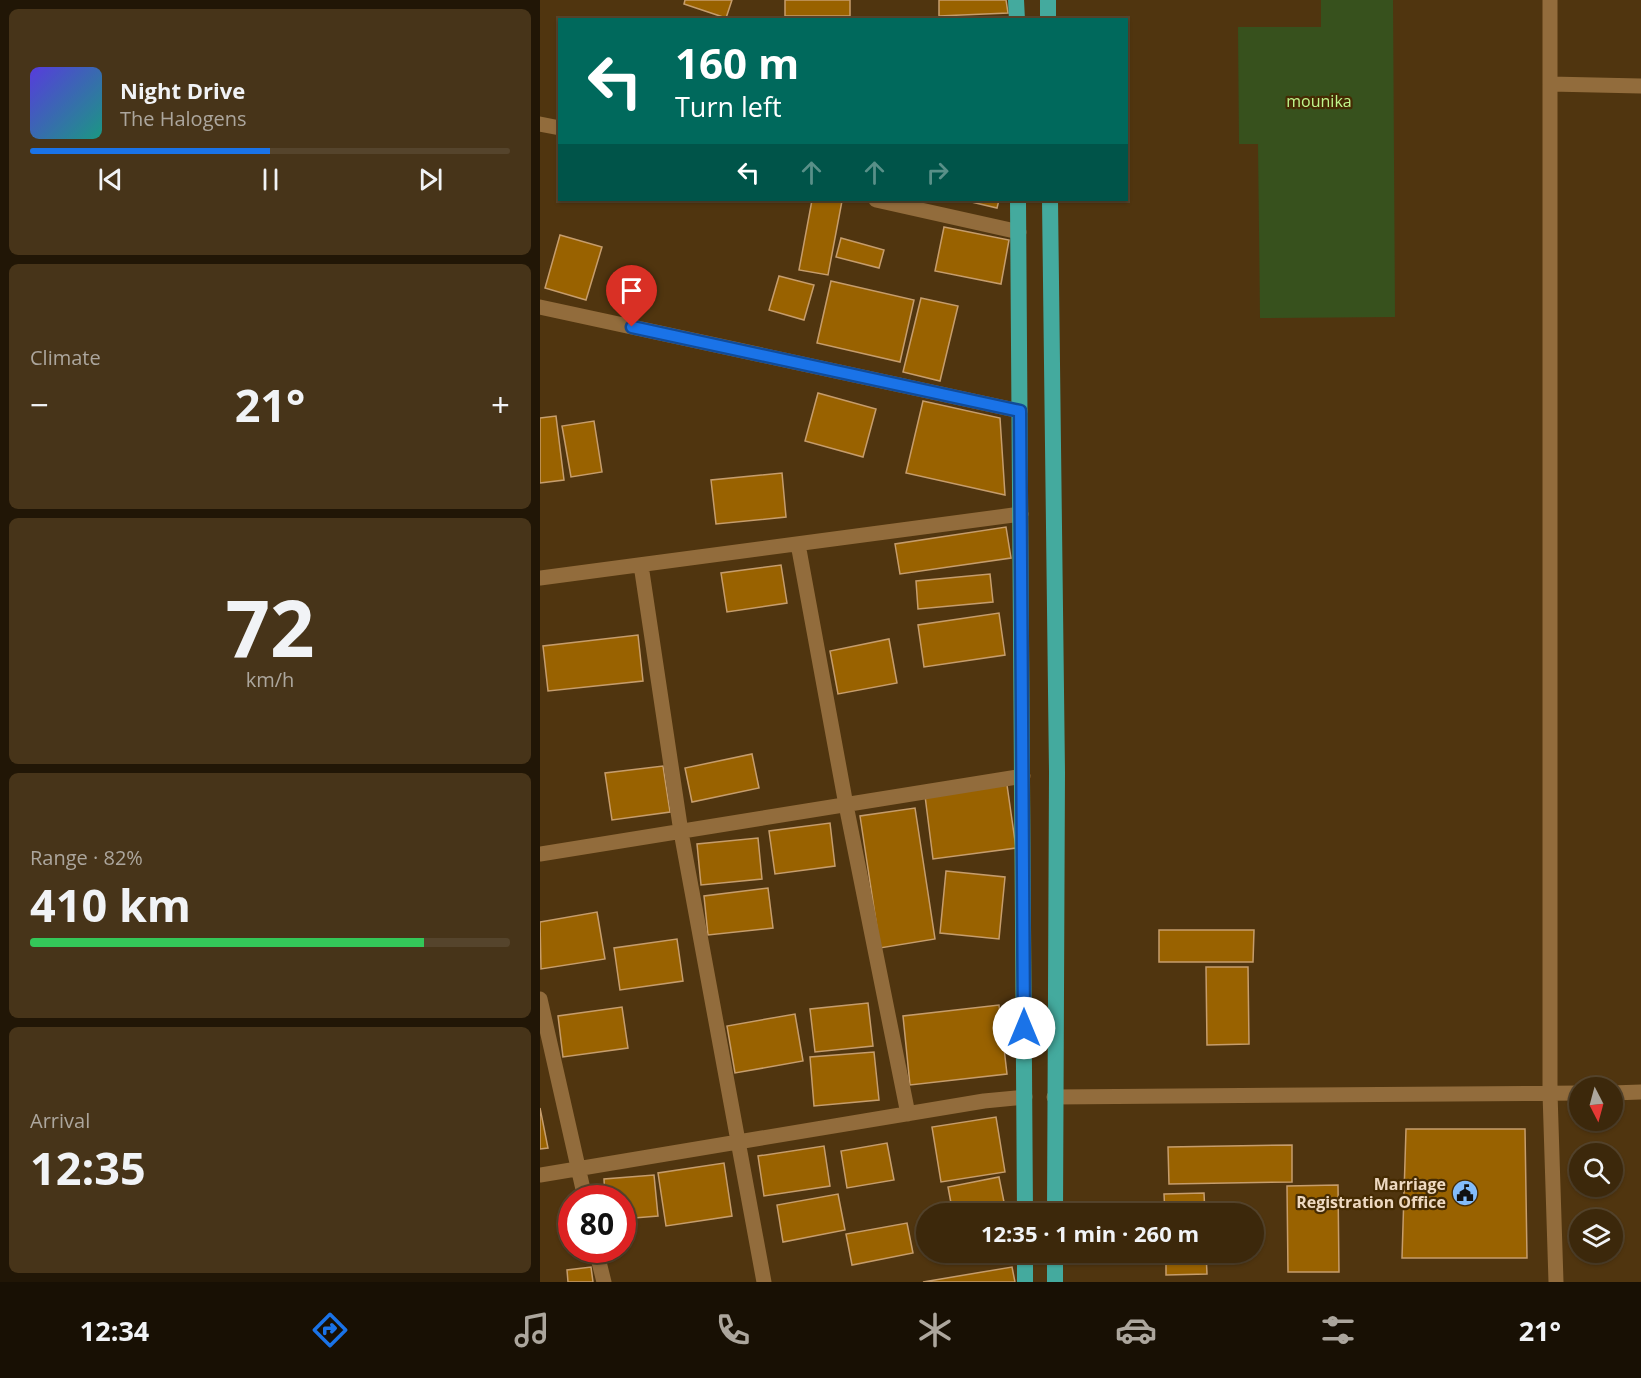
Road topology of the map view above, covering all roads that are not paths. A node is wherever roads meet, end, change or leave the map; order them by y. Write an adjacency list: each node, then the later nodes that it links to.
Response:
1 (1016, 0): 4 (highway)
2 (1048, 0): 5 (highway)
3 (1550, 0): 6 (street)
4 (1017, 18)
5 (1048, 18)
6 (1550, 84): 7 (street); 26 (street)
7 (1641, 86)
8 (540, 124): 9 (street)
9 (558, 128)
10 (880, 201): 13 (street)
11 (1018, 201): 13 (highway)
12 (1050, 201): 30 (highway)
13 (1019, 232): 15 (highway)
14 (540, 307): 15 (street)
15 (1020, 411): 16 (highway)
16 (1021, 514): 17 (street); 20 (highway)
17 (798, 544): 18 (street); 21 (street)
18 (641, 565): 19 (street); 22 (street)
19 (540, 578)
20 (1023, 776): 21 (street); 29 (highway)
21 (846, 805): 22 (street); 31 (street)
22 (681, 832): 23 (street); 32 (street)
23 (540, 854)
24 (540, 999): 33 (street)
25 (1641, 1092): 28 (street)
26 (1550, 1093): 27 (street); 30 (street); 45 (street)
27 (1569, 1093)
28 (1623, 1093)
29 (1025, 1097): 31 (street); 36 (highway)
30 (1054, 1097): 37 (highway)
31 (908, 1114): 32 (street)
32 (738, 1142): 33 (street); 42 (street)
33 (578, 1169): 34 (street); 35 (street)
34 (540, 1175)
35 (582, 1185)
36 (1025, 1203)
37 (1055, 1203)
38 (599, 1263): 41 (street)
39 (1025, 1263): 43 (highway)
40 (1055, 1263): 44 (highway)
41 (603, 1282)
42 (764, 1282)
43 (1025, 1282)
44 (1055, 1282)
45 (1556, 1282)

